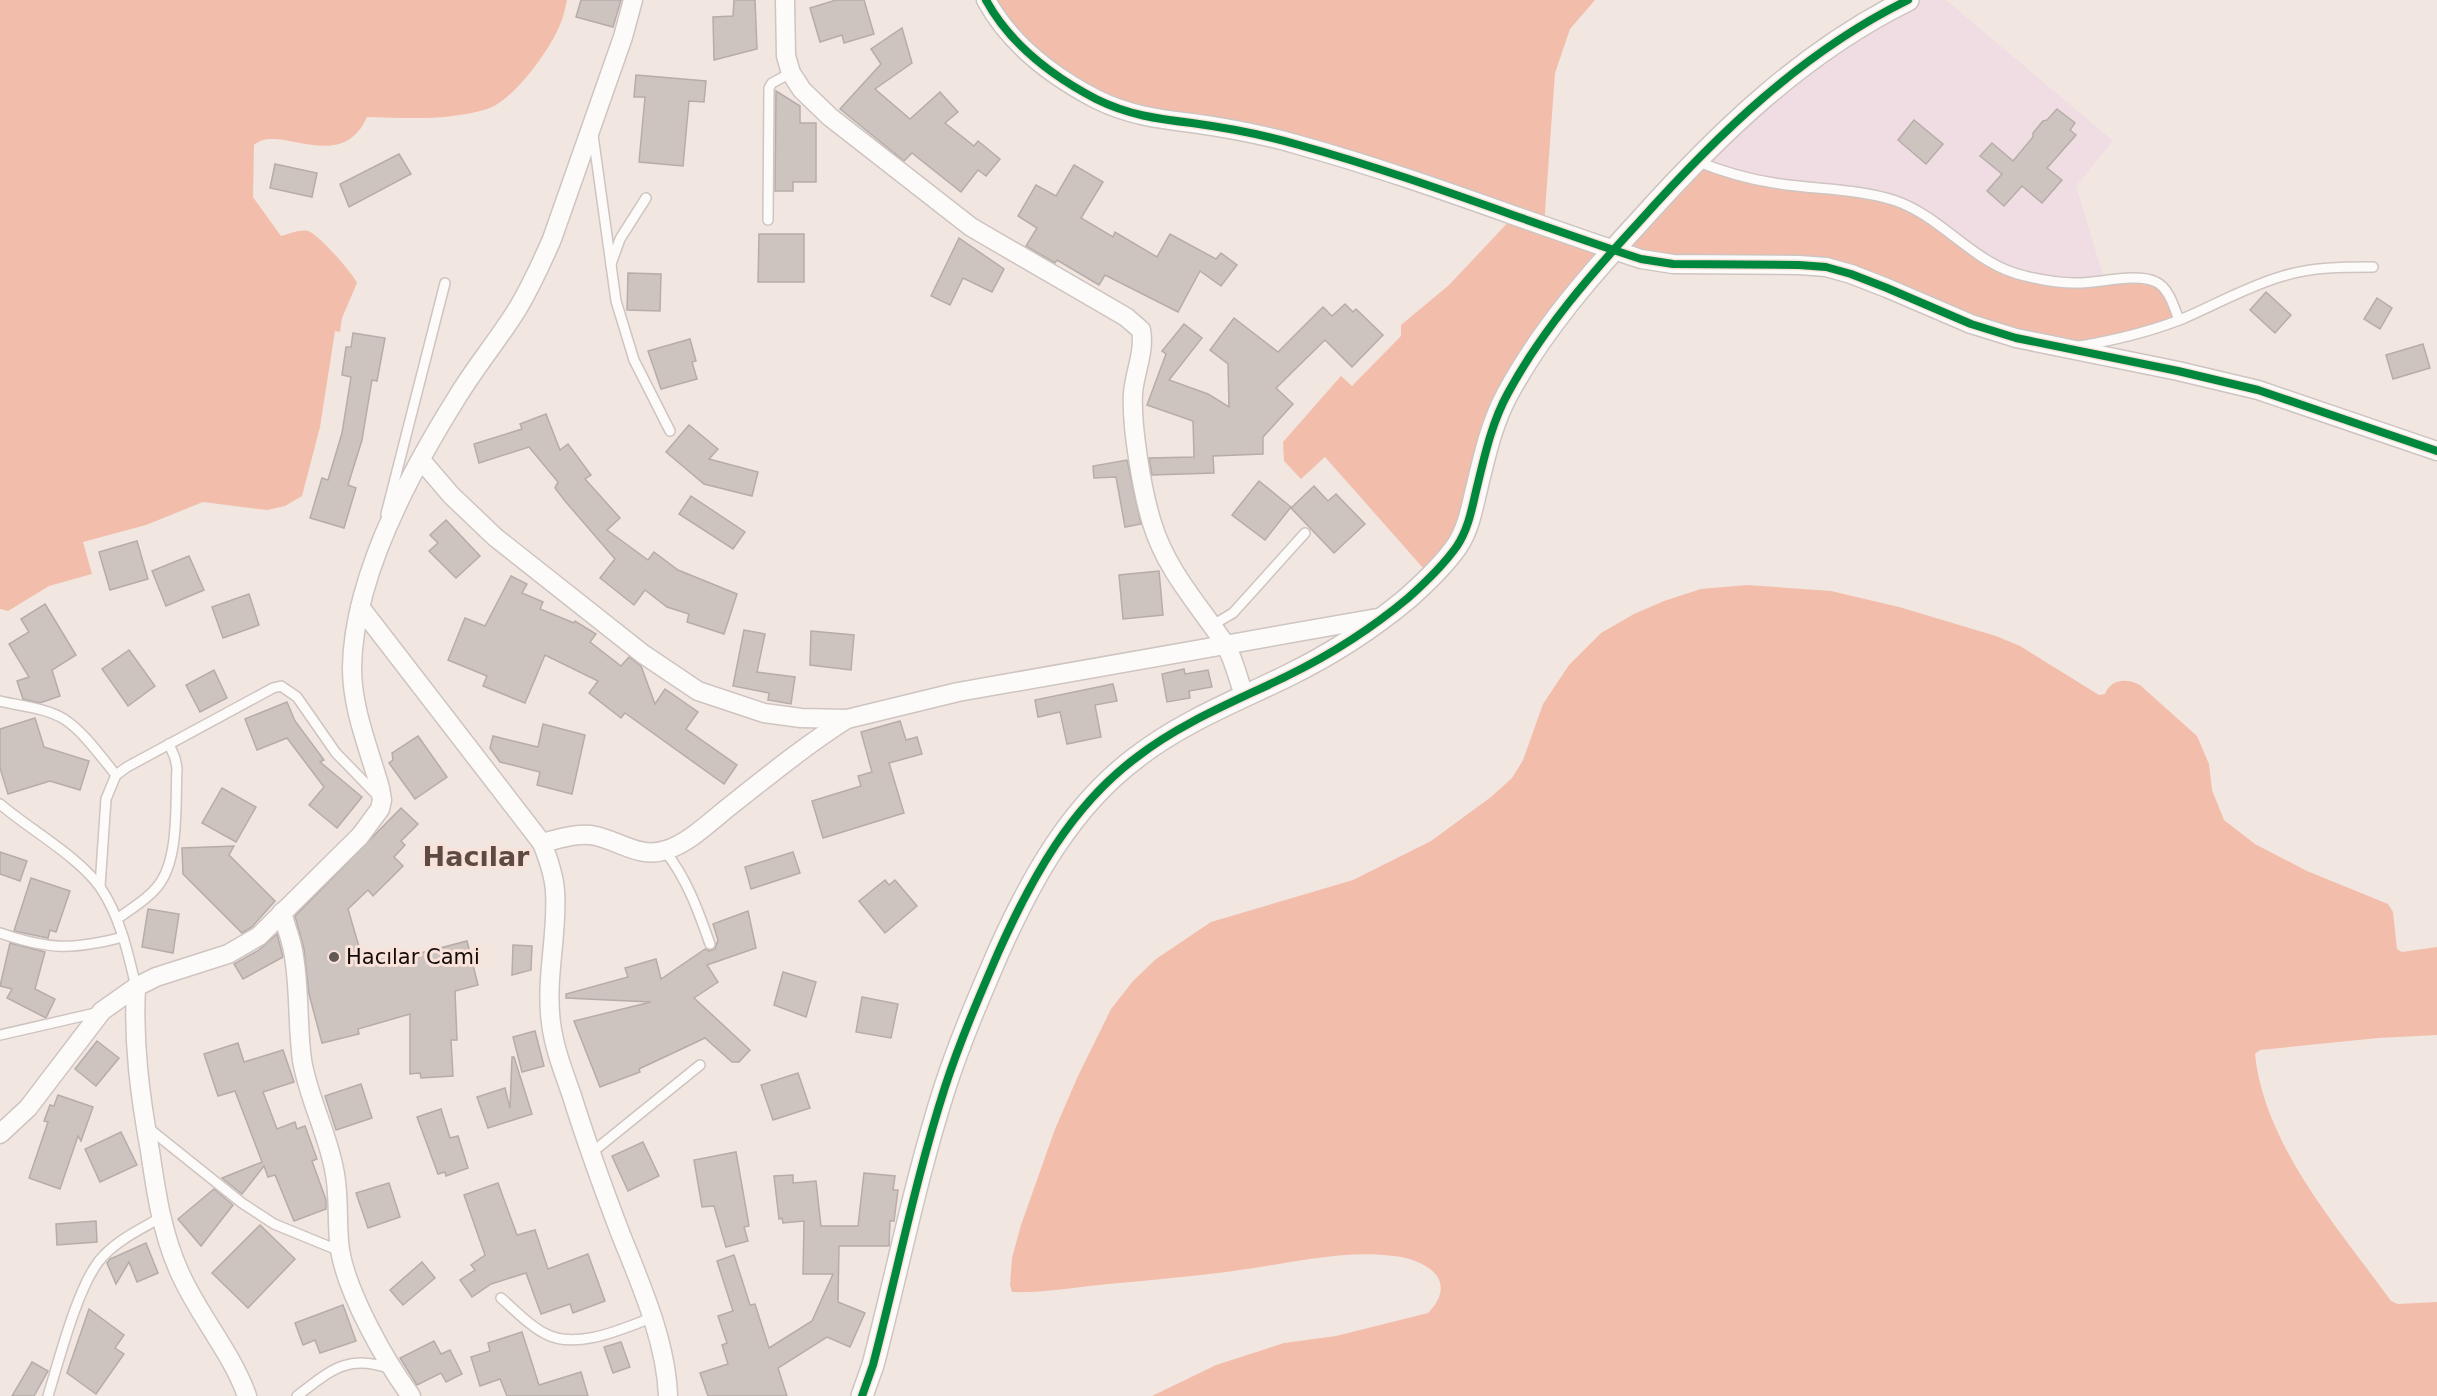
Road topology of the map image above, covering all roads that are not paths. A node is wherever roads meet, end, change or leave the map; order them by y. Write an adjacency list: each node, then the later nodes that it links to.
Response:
1 (633, 0): 6 (street)
2 (785, 0): 5 (street)
3 (986, 0): 10 (street)
4 (1908, 0): 7 (street)
5 (791, 73): 9 (lane); 23 (street)
6 (592, 124): 11 (lane); 18 (street)
7 (1696, 161): 10 (street); 14 (lane)
8 (646, 198): 11 (lane)
9 (768, 220)
10 (1613, 250): 15 (street); 22 (street)
11 (610, 266): 16 (lane)
12 (2373, 267): 14 (lane)
13 (445, 283): 20 (lane)
14 (2179, 320): 15 (lane)
15 (2066, 348): 17 (street)
16 (670, 431)
17 (2437, 451)
18 (421, 460): 20 (street); 27 (street)
19 (1305, 533): 23 (lane)
20 (379, 545): 21 (street)
21 (360, 607): 30 (street); 32 (street)
22 (1385, 617): 24 (street); 25 (street)
23 (1211, 626): 24 (street)
24 (1226, 646): 25 (street); 27 (street)
25 (1244, 695): 57 (street)
26 (0, 701): 29 (lane)
27 (847, 719): 33 (street)
28 (169, 744): 29 (lane); 30 (lane); 36 (lane)
29 (116, 775): 34 (lane)
30 (382, 800): 35 (street)
31 (0, 804): 34 (lane)
32 (542, 843): 33 (street); 46 (street)
33 (665, 851): 39 (lane)
34 (100, 886): 36 (lane)
35 (282, 912): 40 (street); 48 (street)
36 (117, 919): 38 (lane)
37 (0, 933): 38 (lane)
38 (123, 937): 40 (lane)
39 (710, 944)
40 (136, 987): 41 (street); 44 (street)
41 (102, 1011): 42 (lane); 45 (street)
42 (0, 1035)
43 (700, 1065): 46 (lane)
44 (145, 1126): 47 (street); 48 (lane)
45 (0, 1134)
46 (590, 1154): 50 (street)
47 (160, 1218): 52 (lane); 53 (street)
48 (340, 1251): 51 (street)
49 (501, 1298): 50 (lane)
50 (651, 1318): 56 (street)
51 (391, 1369): 54 (lane); 55 (street)
52 (48, 1396)
53 (247, 1396)
54 (297, 1396)
55 (411, 1396)
56 (669, 1396)
57 (862, 1396)

